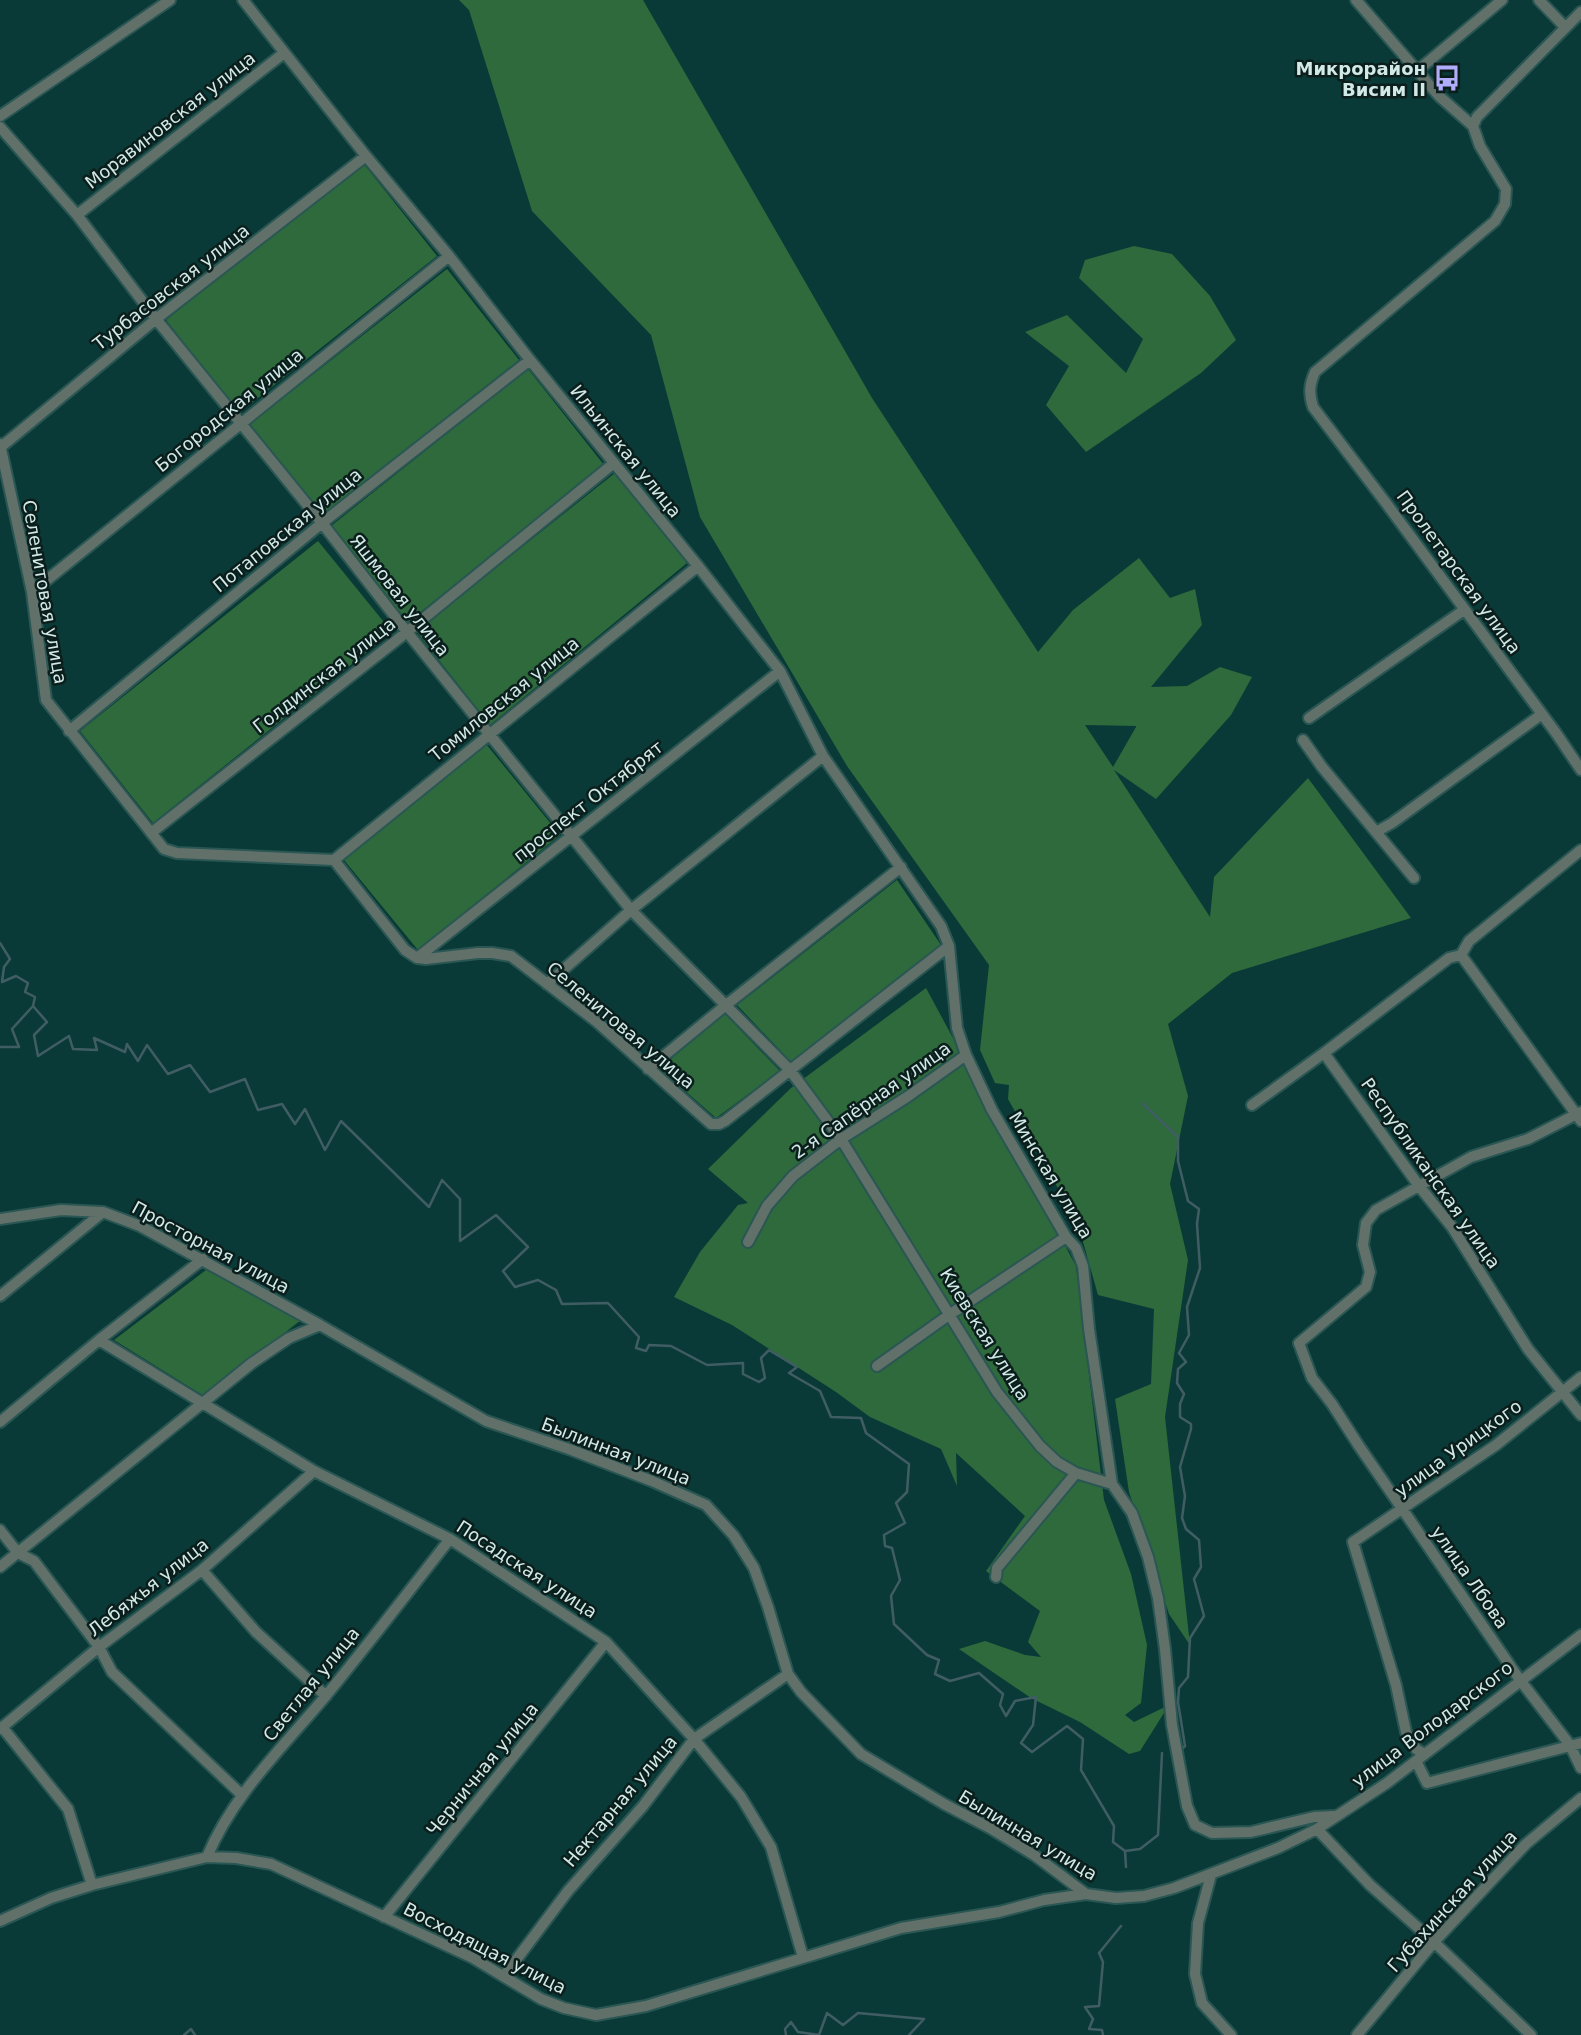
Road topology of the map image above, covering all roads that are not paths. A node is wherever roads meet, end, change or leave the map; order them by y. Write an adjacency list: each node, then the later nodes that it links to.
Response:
1 (170, 0): 10 (street)
2 (243, 0): 8 (street, Ильинская улица)
3 (1356, 0): 9 (street)
4 (1502, 0): 9 (street)
5 (1539, 0): 7 (street)
6 (1581, 12): 7 (street)
7 (1565, 27): 11 (street)
8 (284, 52): 13 (street, Ильинская улица); 14 (street, Моравиновская улица)
9 (1417, 71): 11 (street)
10 (0, 116)
11 (1473, 126): 24 (street, Пролетарская улица)
12 (0, 127): 14 (street, Яшмовая улица)
13 (366, 156): 15 (street, Ильинская улица); 16 (street, Турбасовская улица)
14 (77, 215): 16 (street, Яшмовая улица)
15 (449, 256): 17 (street, Ильинская улица); 18 (street, Богородская улица)
16 (156, 319): 18 (street, Яшмовая улица); 19 (street, Турбасовская улица)
17 (530, 360): 20 (street, Ильинская улица); 21 (street, Потаповская улица)
18 (240, 423): 21 (street, Яшмовая улица); 23 (street, Богородская улица)
19 (0, 446): 23 (street, Селенитовая улица)
20 (614, 463): 22 (street, Ильинская улица); 25 (street, Голдинская улица)
21 (322, 523): 25 (street, Яшмовая улица); 29 (street, Потаповская улица)
22 (698, 566): 26 (street, Ильинская улица); 30 (street, Томиловская улица)
23 (32, 592): 29 (street, Селенитовая улица)
24 (1464, 610): 27 (street, Пролетарская улица); 28 (street)
25 (407, 632): 30 (street, Яшмовая улица); 35 (street, Голдинская улица)
26 (780, 671): 32 (street, Ильинская улица); 36 (street, проспект Октябрят)
27 (1542, 714): 33 (street, Пролетарская улица); 34 (street)
28 (1309, 718)
29 (69, 732): 35 (street, Селенитовая улица)
30 (488, 734): 36 (street, Яшмовая улица); 38 (street, Томиловская улица)
31 (1303, 740): 34 (street)
32 (823, 755): 39 (street, Ильинская улица); 41 (street)
33 (1581, 770)
34 (1376, 832): 40 (street)
35 (151, 833): 38 (street, Селенитовая улица)
36 (571, 837): 41 (street, Яшмовая улица); 44 (street, проспект Октябрят)
37 (1581, 850): 43 (street)
38 (334, 860): 44 (street)
39 (901, 867): 42 (street, Ильинская улица); 46 (street)
40 (1414, 878)
41 (631, 910): 45 (street); 46 (street, Яшмовая улица)
42 (949, 946): 48 (street, Минская улица); 50 (street)
43 (1461, 955): 47 (street); 52 (street)
44 (418, 958): 45 (street, Селенитовая улица)
45 (547, 984): 49 (street, Селенитовая улица)
46 (726, 1005): 49 (street); 50 (street, Яшмовая улица)
47 (1324, 1054): 51 (street); 54 (street, Республиканская улица)
48 (966, 1055): 53 (street, 2-я Сапёрная улица); 57 (street, Минская улица)
49 (648, 1069): 50 (street, Селенитовая улица)
50 (790, 1070): 53 (street, Киевская улица)
51 (1252, 1105)
52 (1579, 1116): 54 (street)
53 (841, 1139): 58 (street, 2-я Сапёрная улица); 61 (street, Киевская улица)
54 (1419, 1186): 66 (street, Республиканская улица); 73 (street, улица Лбова)
55 (103, 1212): 56 (street, Просторная улица); 59 (street, Просторная улица); 60 (street)
56 (0, 1219)
57 (1066, 1237): 61 (street); 72 (street, Минская улица)
58 (748, 1242)
59 (203, 1259): 62 (street, Просторная улица); 63 (street)
60 (0, 1296)
61 (949, 1315): 64 (street); 71 (street, Киевская улица)
62 (320, 1325): 67 (street); 83 (street, Былинная улица)
63 (99, 1340): 67 (street, Посадская улица); 69 (street)
64 (877, 1366)
65 (1581, 1377): 66 (street, улица Урицкого)
66 (1563, 1392): 68 (street, Республиканская улица); 73 (street, улица Урицкого)
67 (203, 1404): 70 (street, Посадская улица); 76 (street)
68 (1581, 1415)
69 (0, 1422)
70 (314, 1471): 75 (street, Посадская улица); 78 (street, Лебяжья улица)
71 (1076, 1473): 72 (street, Киевская улица); 79 (street)
72 (1112, 1485): 93 (street)
73 (1403, 1510): 84 (street, улица Лбова); 89 (street, улица Урицкого)
74 (0, 1530): 76 (street)
75 (450, 1539): 81 (street, Посадская улица); 85 (street, Светлая улица)
76 (18, 1553): 77 (street); 82 (street)
77 (0, 1567)
78 (202, 1570): 82 (street, Лебяжья улица); 85 (street)
79 (996, 1577)
80 (1581, 1635): 84 (street, улица Володарского)
81 (606, 1642): 87 (street, Посадская улица); 100 (street, Черничная улица)
82 (99, 1647): 86 (street, Лебяжья улица); 91 (street)
83 (788, 1674): 87 (street, Нектарная улица); 98 (street, Былинная улица)
84 (1520, 1681): 88 (street, улица Лбова); 89 (street, улица Володарского)
85 (326, 1696): 91 (street, Светлая улица)
86 (1, 1728): 97 (street)
87 (694, 1739): 103 (street, Посадская улица); 104 (street, Нектарная улица)
88 (1576, 1744): 89 (street); 90 (street, улица Лбова)
89 (1420, 1758): 93 (street, улица Володарского)
90 (1581, 1768)
91 (242, 1795): 95 (street, Светлая улица)
92 (1581, 1798): 102 (street, Губахинская улица)
93 (1335, 1816): 94 (street, улица Володарского)
94 (1317, 1829): 96 (street, улица Володарского); 102 (street)
95 (206, 1857): 97 (street, Восходящая улица); 100 (street, Восходящая улица)
96 (1211, 1875): 99 (street, улица Володарского); 105 (street)
97 (92, 1885): 101 (street, Восходящая улица)
98 (1086, 1894): 99 (street, Былинная улица); 103 (street, Восходящая улица)
99 (1144, 1896)
100 (384, 1917): 104 (street, Восходящая улица)
101 (0, 1920)
102 (1434, 1942): 106 (street, Губахинская улица); 107 (street)
103 (803, 1957): 104 (street, Восходящая улица)
104 (504, 1976)
105 (1229, 2033)
106 (1357, 2035)
107 (1531, 2035)

